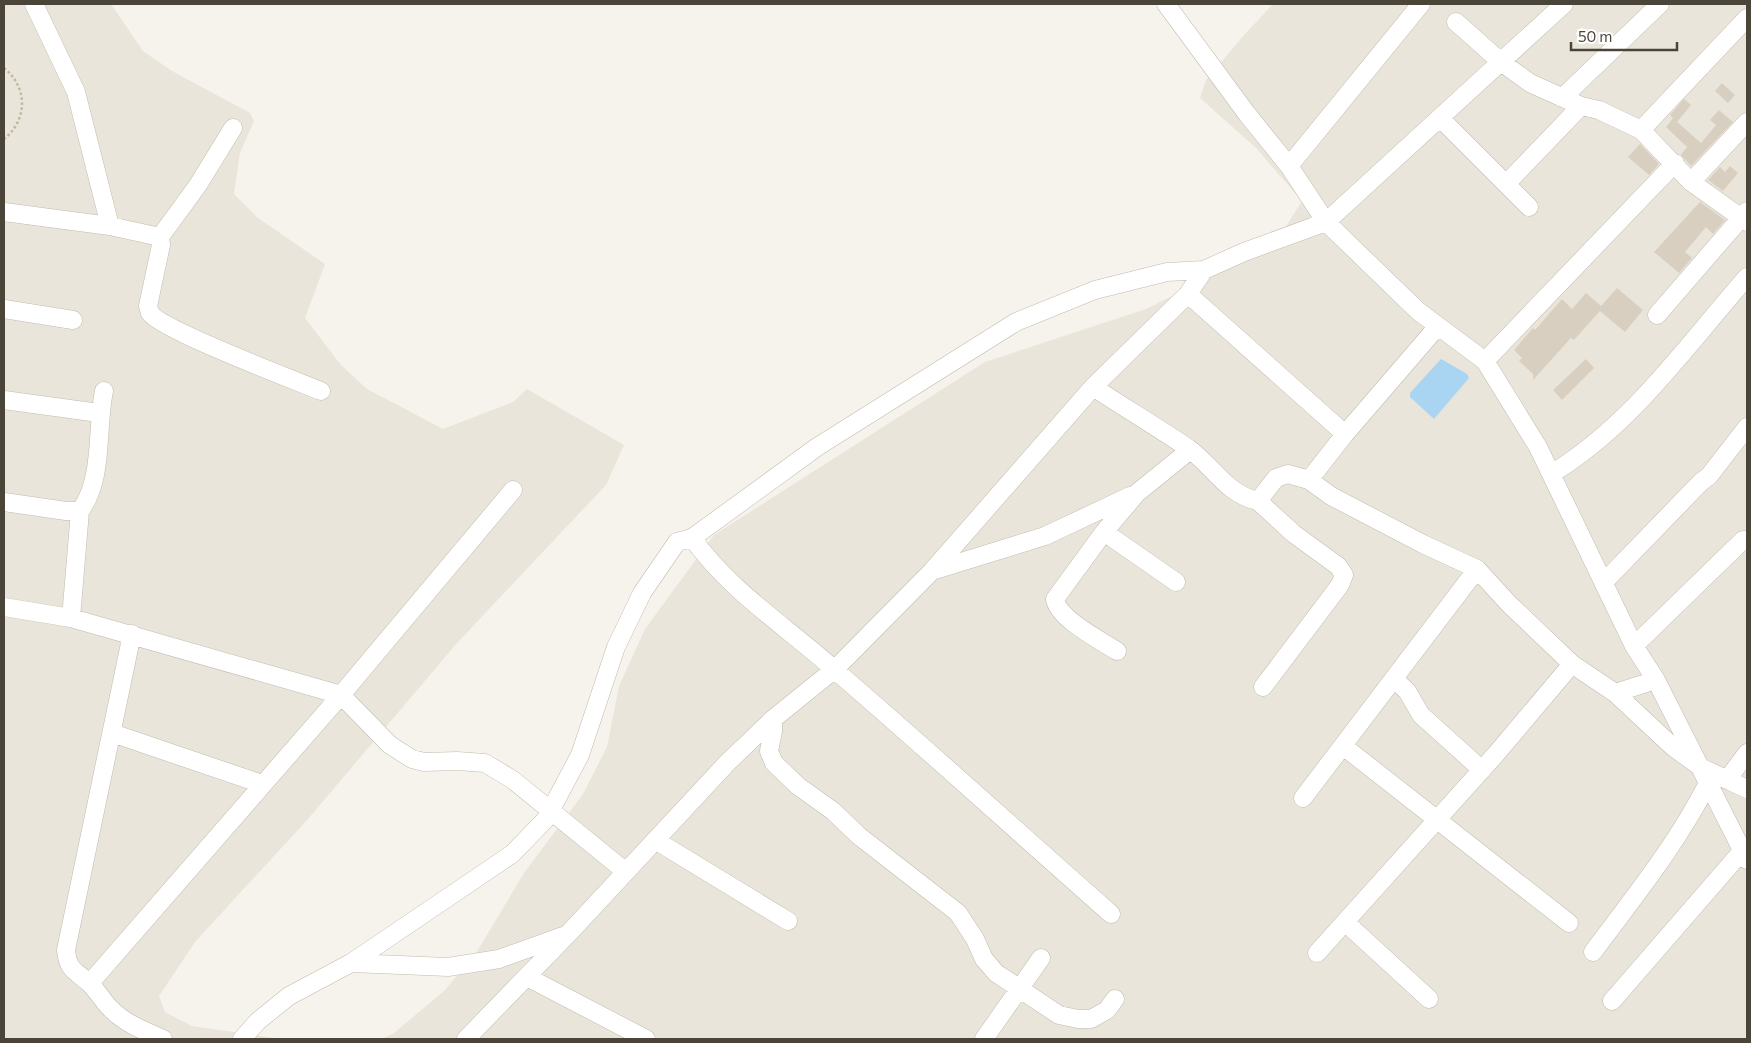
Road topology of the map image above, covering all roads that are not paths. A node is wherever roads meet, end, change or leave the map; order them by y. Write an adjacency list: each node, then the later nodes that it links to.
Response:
1 (34, 4): 23 (street)
2 (1166, 4): 16 (street)
3 (1421, 4): 16 (street)
4 (1564, 4): 8 (street)
5 (1660, 4): 9 (street)
6 (1747, 18): 14 (street)
7 (1456, 22): 8 (street)
8 (1501, 62): 9 (street); 11 (street)
9 (1562, 98): 10 (street)
10 (1580, 106): 14 (street); 18 (street)
11 (1440, 118): 18 (street); 22 (street)
12 (1747, 122): 17 (street)
13 (233, 128): 24 (street)
14 (1641, 130): 15 (street)
15 (1675, 163): 17 (street); 32 (street)
16 (1289, 166): 22 (street)
17 (1691, 182): 21 (street)
18 (1506, 184): 19 (street)
19 (1529, 208)
20 (4, 212): 23 (street)
21 (1746, 217): 29 (street)
22 (1326, 222): 25 (street); 31 (street)
23 (110, 226): 24 (street)
24 (160, 237): 34 (street)
25 (1204, 270): 27 (street); 49 (street)
26 (1747, 277): 41 (street)
27 (1188, 294): 33 (street); 39 (street)
28 (4, 309): 30 (street)
29 (1657, 315)
30 (73, 320)
31 (1438, 326): 32 (street); 39 (street)
32 (1486, 361): 41 (street)
33 (1093, 387): 40 (street); 51 (street)
34 (321, 391)
35 (104, 392): 37 (street)
36 (4, 400): 37 (street)
37 (99, 413): 47 (street)
38 (1747, 427): 54 (street)
39 (1345, 434): 42 (street)
40 (1190, 450): 44 (street); 45 (street)
41 (1551, 474): 54 (street)
42 (1309, 480): 45 (street); 52 (street)
43 (513, 490): 66 (street)
44 (1137, 493): 48 (street); 51 (street)
45 (1258, 501): 64 (street)
46 (4, 502): 47 (street)
47 (80, 511): 56 (street)
48 (1104, 532): 53 (street); 59 (street)
49 (692, 538): 61 (street); 77 (street)
50 (1747, 540): 58 (street)
51 (932, 570): 61 (street)
52 (1477, 570): 60 (street); 62 (street)
53 (1176, 582)
54 (1604, 582): 58 (street)
55 (4, 607): 56 (street)
56 (71, 618): 57 (street)
57 (132, 634): 66 (street); 68 (street)
58 (1634, 646): 63 (street)
59 (1117, 651)
60 (1572, 664): 65 (street); 71 (street)
61 (835, 669): 67 (street); 82 (street)
62 (1394, 679): 69 (street); 71 (street)
63 (1656, 680): 65 (street); 72 (street)
64 (1263, 687)
65 (1615, 693): 72 (street)
66 (341, 695): 74 (street); 77 (street)
67 (773, 720): 79 (street); 93 (street)
68 (112, 733): 74 (street); 92 (street)
69 (1343, 746): 76 (street); 78 (street)
70 (1747, 754): 73 (street)
71 (1482, 770): 78 (street)
72 (1705, 776): 73 (street); 80 (street); 87 (street)
73 (1727, 780): 75 (street)
74 (262, 784): 92 (street)
75 (1747, 789)
76 (1303, 798)
77 (550, 811): 81 (street); 90 (street)
78 (1437, 818): 84 (street); 85 (street)
79 (655, 840): 81 (street); 83 (street)
80 (1745, 855): 96 (street)
81 (626, 872): 86 (street)
82 (1110, 914)
83 (788, 921)
84 (1345, 922): 88 (street); 95 (street)
85 (1569, 923)
86 (569, 934): 90 (street); 91 (street)
87 (1593, 952)
88 (1317, 953)
89 (1041, 958): 93 (street)
90 (351, 963): 98 (street)
91 (526, 977): 99 (street); 100 (street)
92 (90, 983): 97 (street)
93 (1019, 990): 94 (street); 101 (street)
94 (1115, 999)
95 (1429, 999)
96 (1612, 1001)
97 (162, 1039)
98 (242, 1039)
99 (466, 1039)
100 (646, 1039)
101 (984, 1039)

